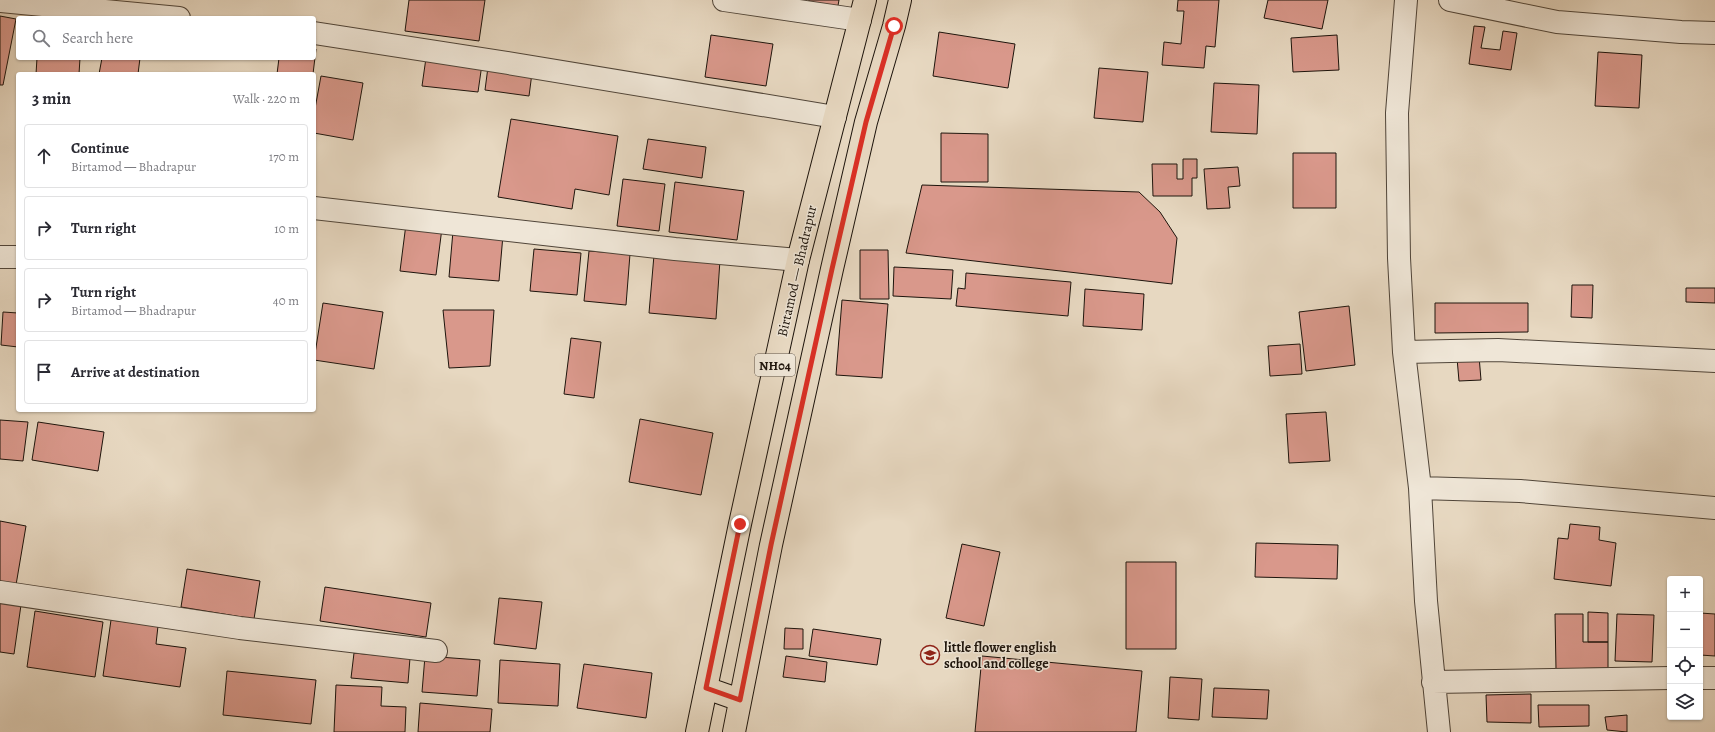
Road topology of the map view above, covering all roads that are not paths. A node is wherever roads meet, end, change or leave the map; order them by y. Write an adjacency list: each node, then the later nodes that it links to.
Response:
1 (724, 0): 6 (street)
2 (900, 0): 26 (main road, NH04)
3 (1406, 0): 15 (street)
4 (1450, 0): 9 (street)
5 (0, 1): 7 (street)
6 (862, 10): 10 (main road, Birtamod — Bhadrapur / NH04)
7 (158, 16)
8 (316, 33): 10 (street)
9 (1715, 33)
10 (835, 117): 14 (main road, Birtamod — Bhadrapur / NH04)
11 (316, 208): 14 (street)
12 (16, 257): 13 (street)
13 (0, 258)
14 (798, 260): 25 (main road, Birtamod — Bhadrapur / NH04)
15 (1404, 352): 16 (street); 17 (street)
16 (1715, 361)
17 (1420, 488): 18 (street); 24 (street)
18 (1715, 508)
19 (0, 592): 20 (street)
20 (436, 651)
21 (1667, 678): 24 (street)
22 (1703, 678): 23 (street)
23 (1715, 678)
24 (1433, 682): 29 (street)
25 (706, 688): 26 (main road); 27 (main road, Birtamod — Bhadrapur / NH04)
26 (740, 700): 28 (main road, NH04)
27 (697, 732)
28 (734, 732)
29 (1439, 732)

